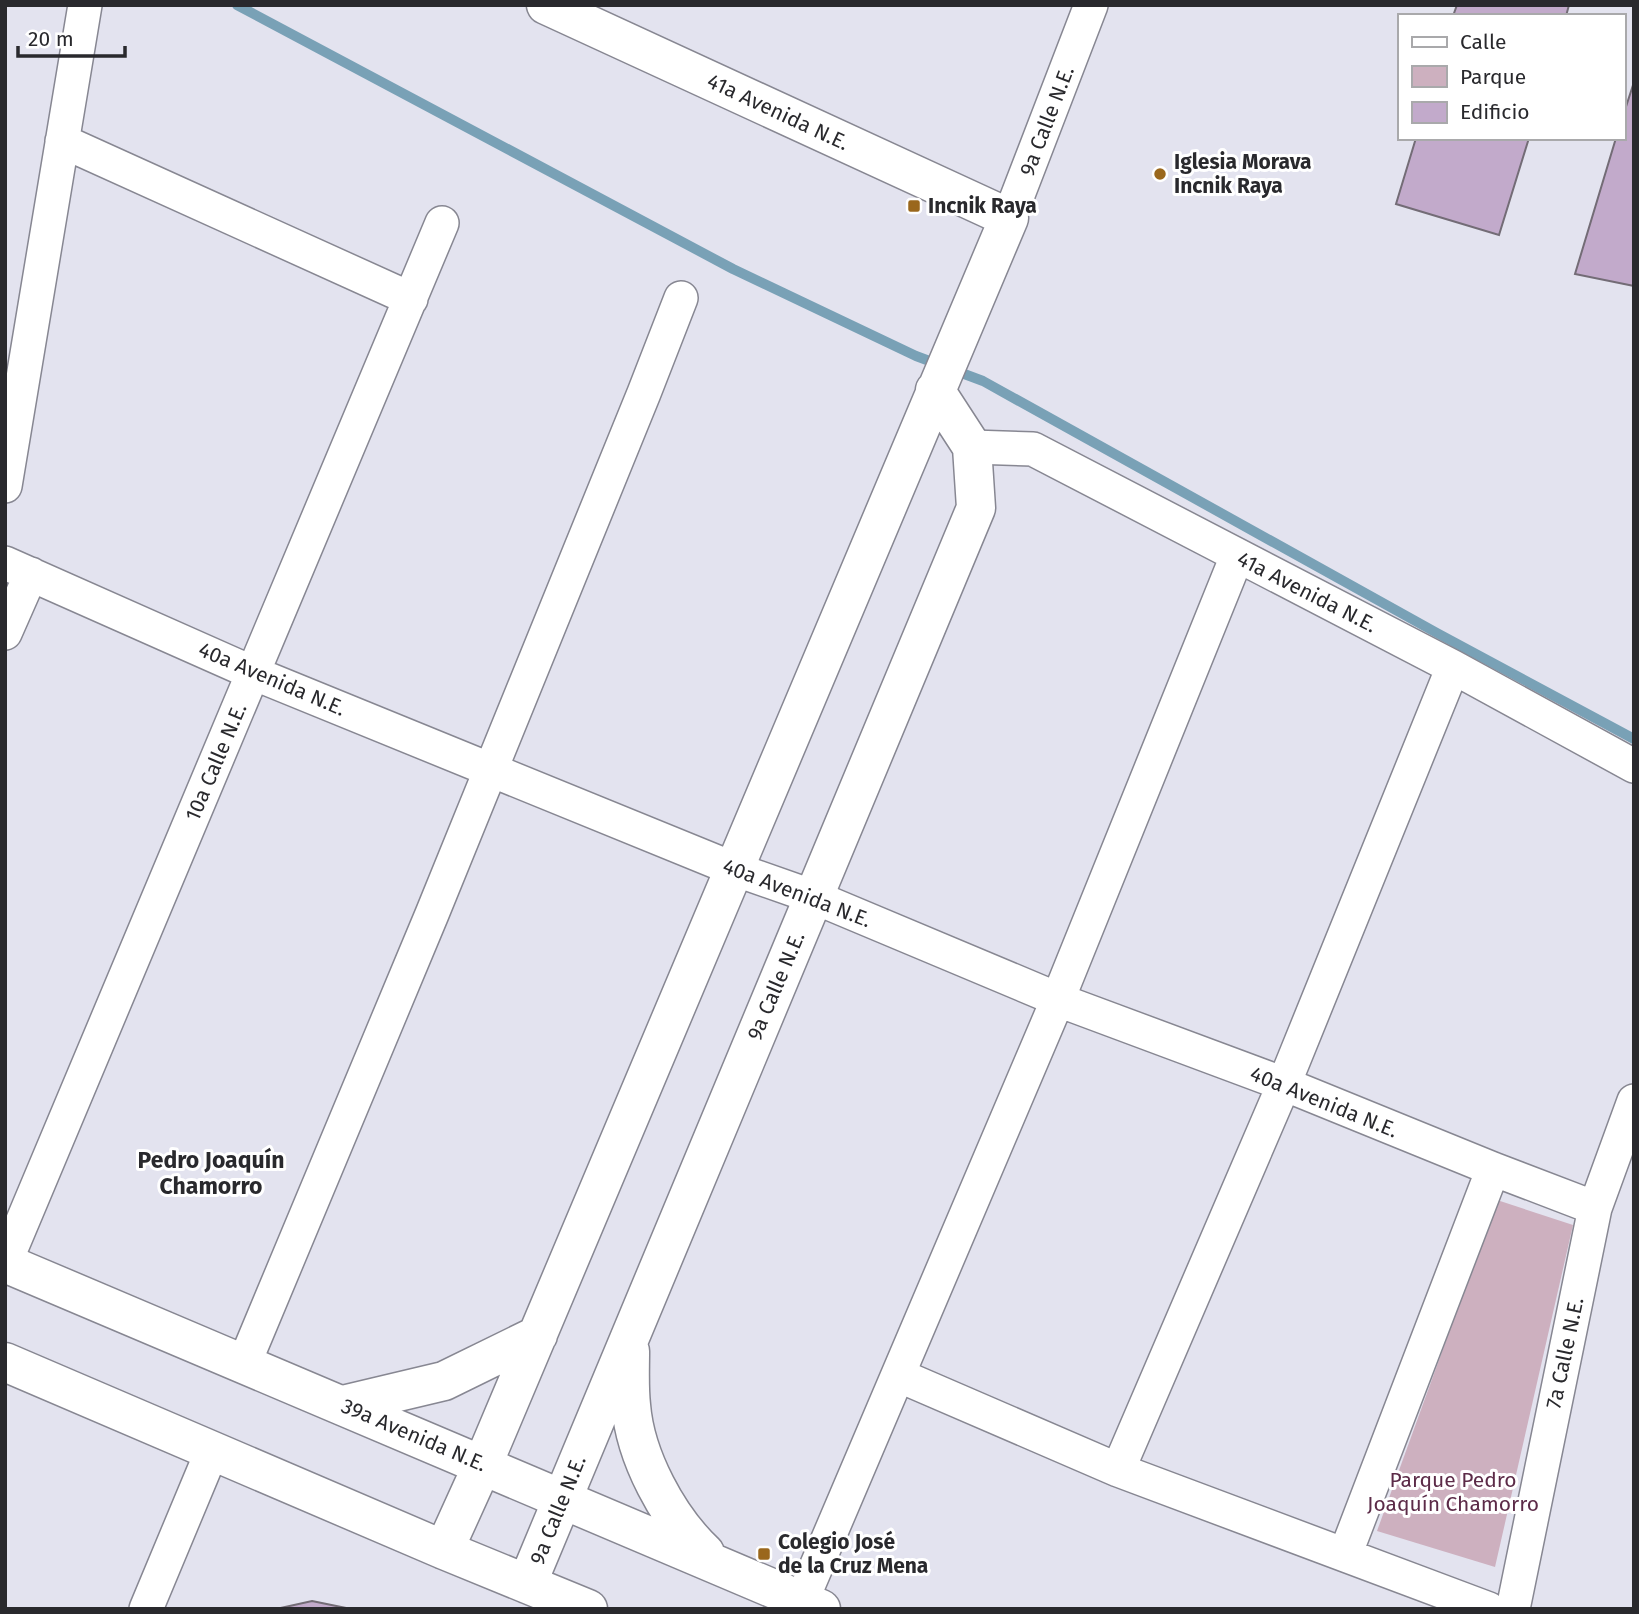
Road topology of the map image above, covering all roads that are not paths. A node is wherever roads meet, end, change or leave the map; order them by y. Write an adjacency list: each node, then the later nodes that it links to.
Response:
1 (85, 5): 4 (street)
2 (546, 5): 5 (street, 41a Avenida N.E.)
3 (1091, 5): 5 (street, 9a Calle N.E.)
4 (62, 141): 8 (street); 11 (street)
5 (1009, 218): 9 (street, 9a Calle N.E.)
6 (442, 223): 8 (street, 10a Calle N.E.)
7 (681, 298): 18 (street)
8 (411, 299): 16 (street, 10a Calle N.E.)
9 (942, 375): 10 (street, 9a Calle N.E.); 19 (street, 9a Calle N.E.)
10 (972, 447): 12 (street, 41a Avenida N.E.); 20 (street, 9a Calle N.E.)
11 (5, 486)
12 (1237, 556): 15 (street, 41a Avenida N.E.); 21 (street)
13 (18, 569): 14 (street); 16 (street, 40a Avenida N.E.)
14 (5, 633)
15 (1453, 667): 17 (street, 41a Avenida N.E.); 22 (street)
16 (253, 673): 18 (street, 40a Avenida N.E.); 26 (street, 10a Calle N.E.)
17 (1634, 766)
18 (491, 770): 19 (street, 40a Avenida N.E.); 30 (street)
19 (734, 869): 20 (street, 40a Avenida N.E.); 27 (street, 9a Calle N.E.)
20 (814, 897): 21 (street, 40a Avenida N.E.); 28 (street, 9a Calle N.E.)
21 (1058, 999): 22 (street, 40a Avenida N.E.); 31 (street)
22 (1284, 1084): 24 (street, 40a Avenida N.E.); 35 (street)
23 (1634, 1101): 25 (street, 7a Calle N.E.)
24 (1493, 1170): 25 (street, 40a Avenida N.E.); 38 (street)
25 (1595, 1208): 45 (street, 7a Calle N.E.)
26 (5, 1263): 30 (street, 39a Avenida N.E.)
27 (538, 1335): 32 (street); 34 (street, 9a Calle N.E.)
28 (630, 1335): 36 (street, 9a Calle N.E.); 39 (street)
29 (5, 1362): 33 (street)
30 (244, 1364): 32 (street, 39a Avenida N.E.)
31 (898, 1375): 35 (street); 41 (street)
32 (343, 1405): 34 (street, 39a Avenida N.E.)
33 (212, 1451): 37 (street); 42 (street)
34 (483, 1464): 36 (street, 39a Avenida N.E.); 37 (street, 9a Calle N.E.)
35 (1118, 1470): 38 (street)
36 (562, 1498): 39 (street, 39a Avenida N.E.); 40 (street, 9a Calle N.E.)
37 (444, 1550): 40 (street)
38 (1345, 1555): 44 (street)
39 (715, 1563): 41 (street, 39a Avenida N.E.)
40 (527, 1584): 43 (street)
41 (812, 1605)
42 (146, 1609)
43 (588, 1609)
44 (1489, 1609)
45 (1513, 1609)

